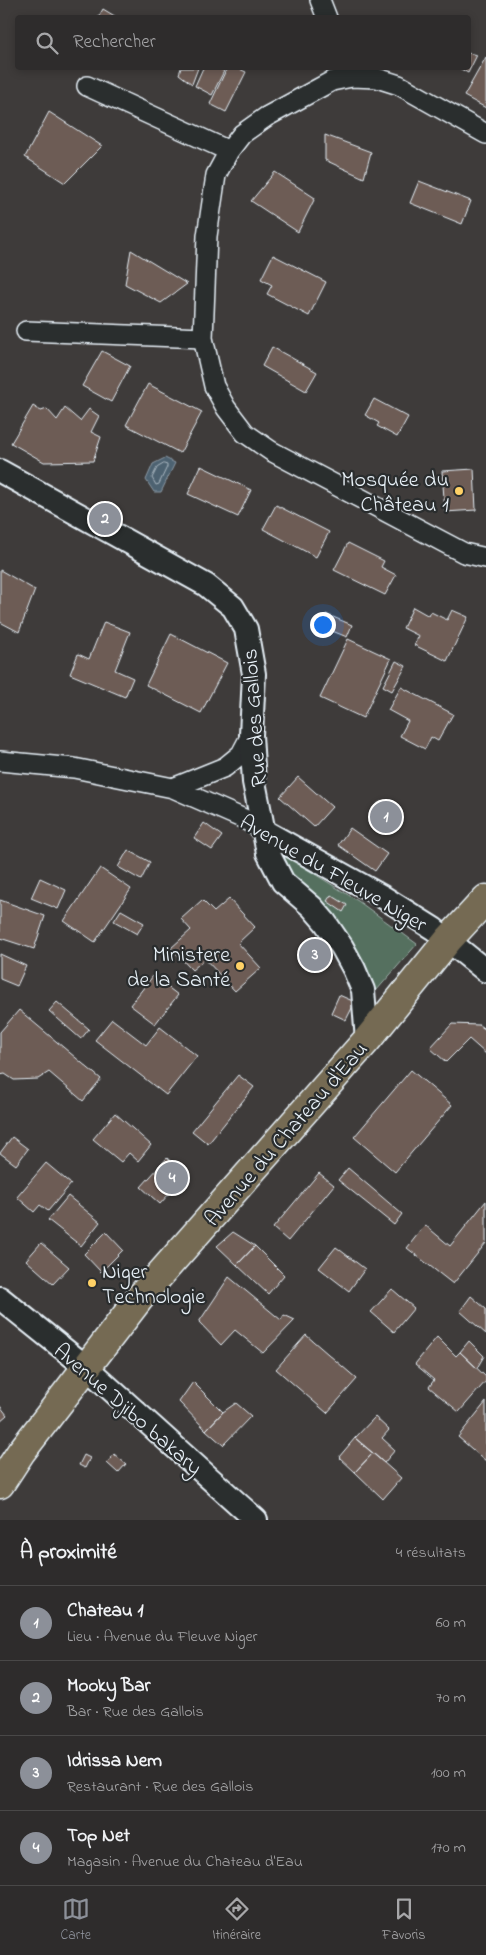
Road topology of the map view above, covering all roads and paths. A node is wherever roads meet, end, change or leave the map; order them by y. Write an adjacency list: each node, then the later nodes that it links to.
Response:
1 (320, 0): 2 (street)
2 (326, 15)
3 (350, 72): 5 (street); 6 (street)
4 (87, 86): 6 (street)
5 (486, 134)
6 (229, 151): 8 (street)
7 (26, 331): 8 (street)
8 (202, 338): 10 (street)
9 (0, 470): 11 (street, Rue des Gallois)
10 (486, 558)
11 (251, 735): 13 (street); 14 (street, Rue des Gallois)
12 (0, 761): 13 (street, Avenue du Fleuve Niger)
13 (173, 788): 14 (street, Avenue du Fleuve Niger)
14 (266, 832): 16 (street, Avenue du Fleuve Niger); 18 (street, Rue des Gallois)
15 (486, 899): 16 (main road, Avenue du Chateau d'Eau)
16 (449, 940): 17 (street, Avenue du Fleuve Niger); 18 (main road, Avenue du Chateau d'Eau)
17 (486, 971)
18 (367, 1040): 20 (main road, Avenue du Chateau d'Eau)
19 (0, 1298): 20 (street, Avenue Djibo bakary)
20 (86, 1368): 21 (main road, Avenue du Chateau d'Eau); 22 (street, Avenue Djibo bakary)
21 (0, 1484)
22 (256, 1520)

